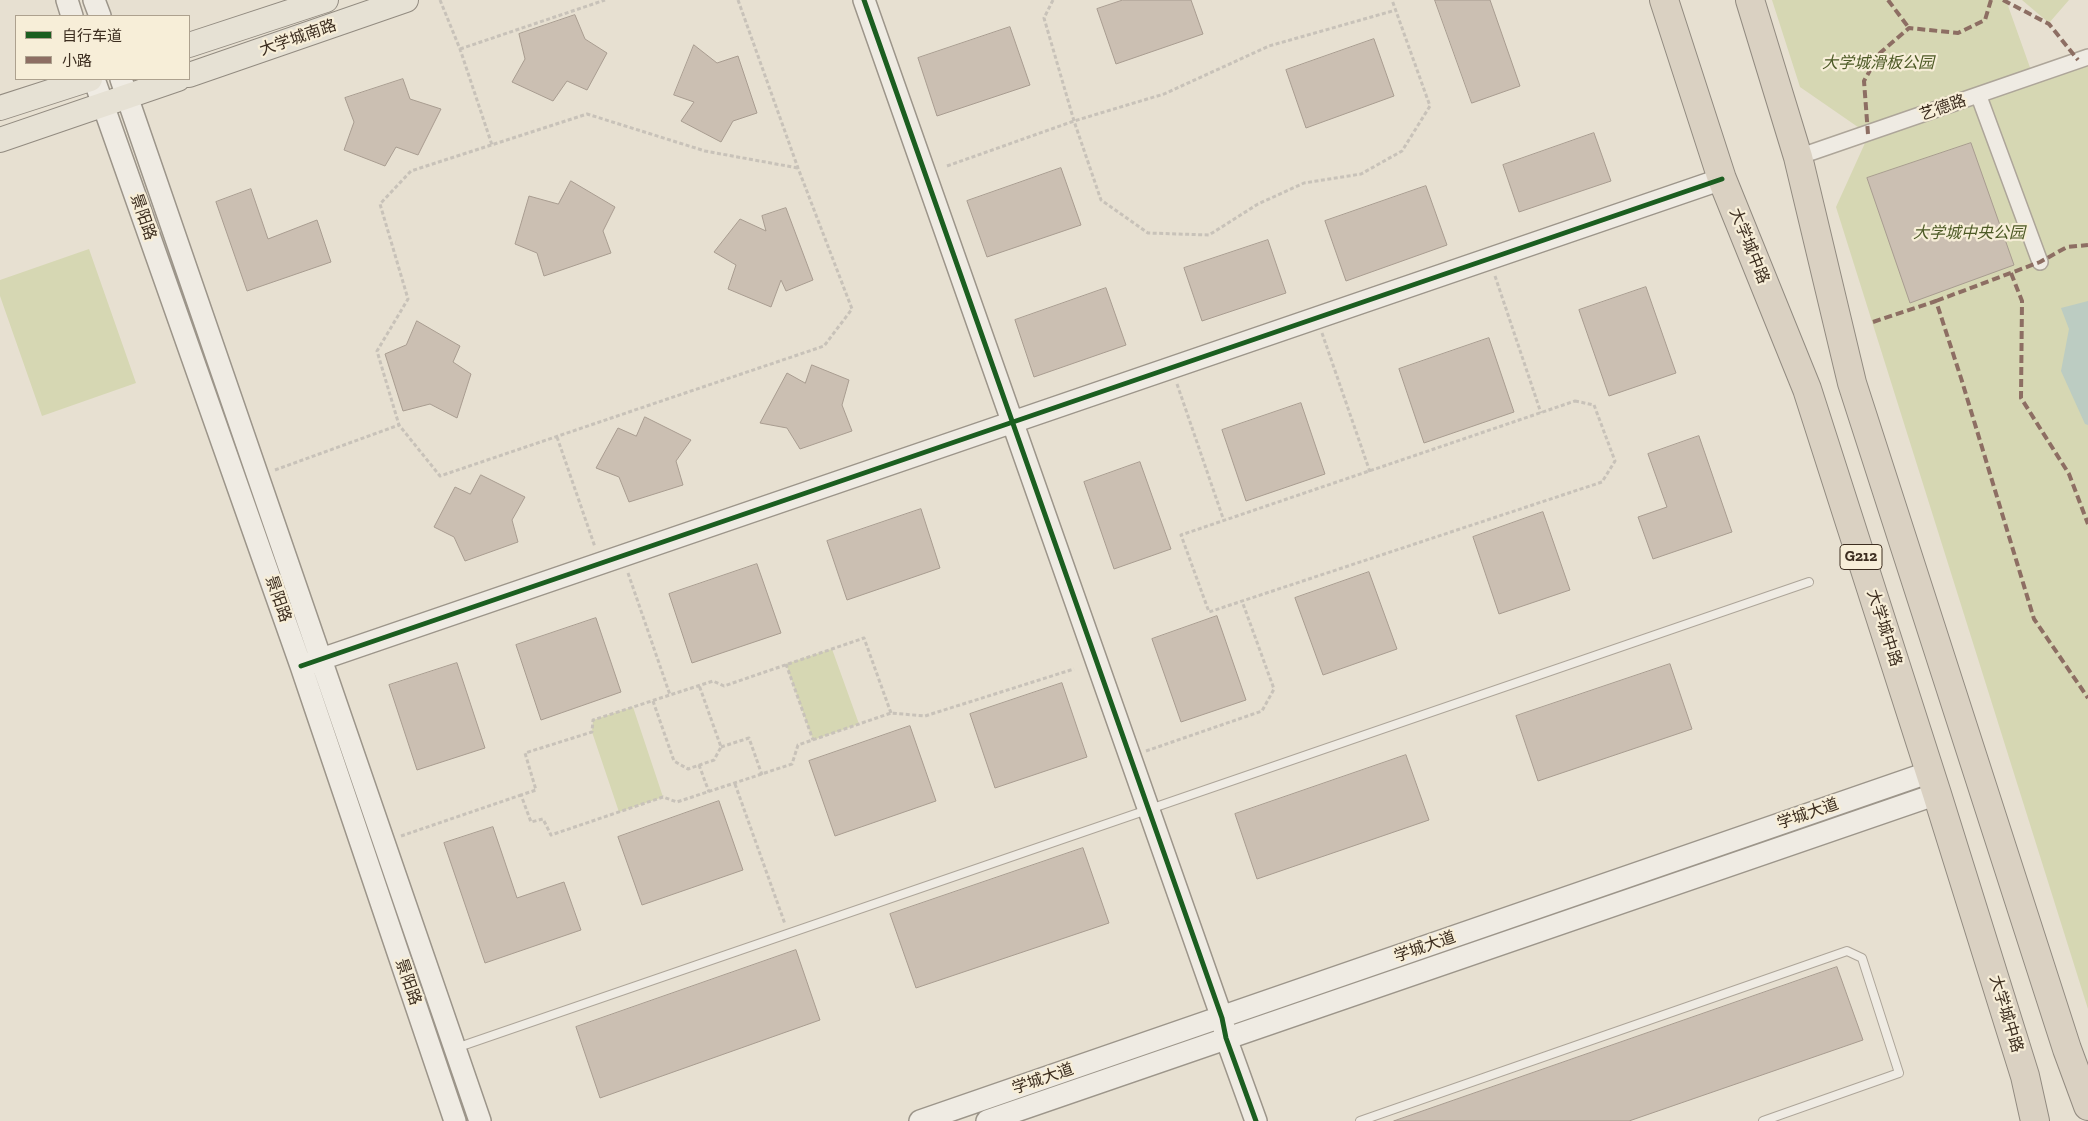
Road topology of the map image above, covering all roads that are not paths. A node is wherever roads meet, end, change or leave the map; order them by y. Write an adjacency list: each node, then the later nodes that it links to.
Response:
1 (94, 0): 7 (main road)
2 (326, 0): 8 (main road, 大学城南路)
3 (406, 0): 10 (main road, 大学城南路)
4 (864, 0): 22 (main road)
5 (1664, 0): 20 (highway, 大学城中路 / G212)
6 (1750, 0): 19 (highway, G212)
7 (100, 15)
8 (190, 45)
9 (2088, 57): 19 (street, 艺德路)
10 (190, 75)
11 (87, 80): 17 (main road)
12 (94, 80): 16 (main road, 景阳路)
13 (172, 80): 14 (main road)
14 (124, 88): 16 (main road); 24 (main road, 景阳路)
15 (1981, 102): 21 (street)
16 (103, 104): 18 (main road); 24 (main road, 景阳路)
17 (0, 108)
18 (0, 140)
19 (1798, 157): 29 (highway, G212)
20 (1722, 179): 22 (main road); 25 (highway, 大学城中路 / G212)
21 (2040, 262)
22 (1012, 422): 24 (main road); 26 (main road)
23 (1810, 582): 26 (lane)
24 (311, 662): 28 (main road, 景阳路); 30 (main road, 景阳路)
25 (1933, 783): 27 (main road, 学城大道); 37 (highway, 大学城中路 / G212)
26 (1148, 809): 27 (main road); 28 (lane)
27 (1224, 1028): 32 (main road, 学城大道); 33 (main road, 学城大道); 34 (main road)
28 (454, 1048): 31 (main road, 景阳路)
29 (2088, 1106)
30 (455, 1121)
31 (480, 1121)
32 (920, 1121)
33 (988, 1121)
34 (1256, 1121)
35 (1360, 1121): 36 (lane)
36 (1763, 1121)
37 (2035, 1121)

